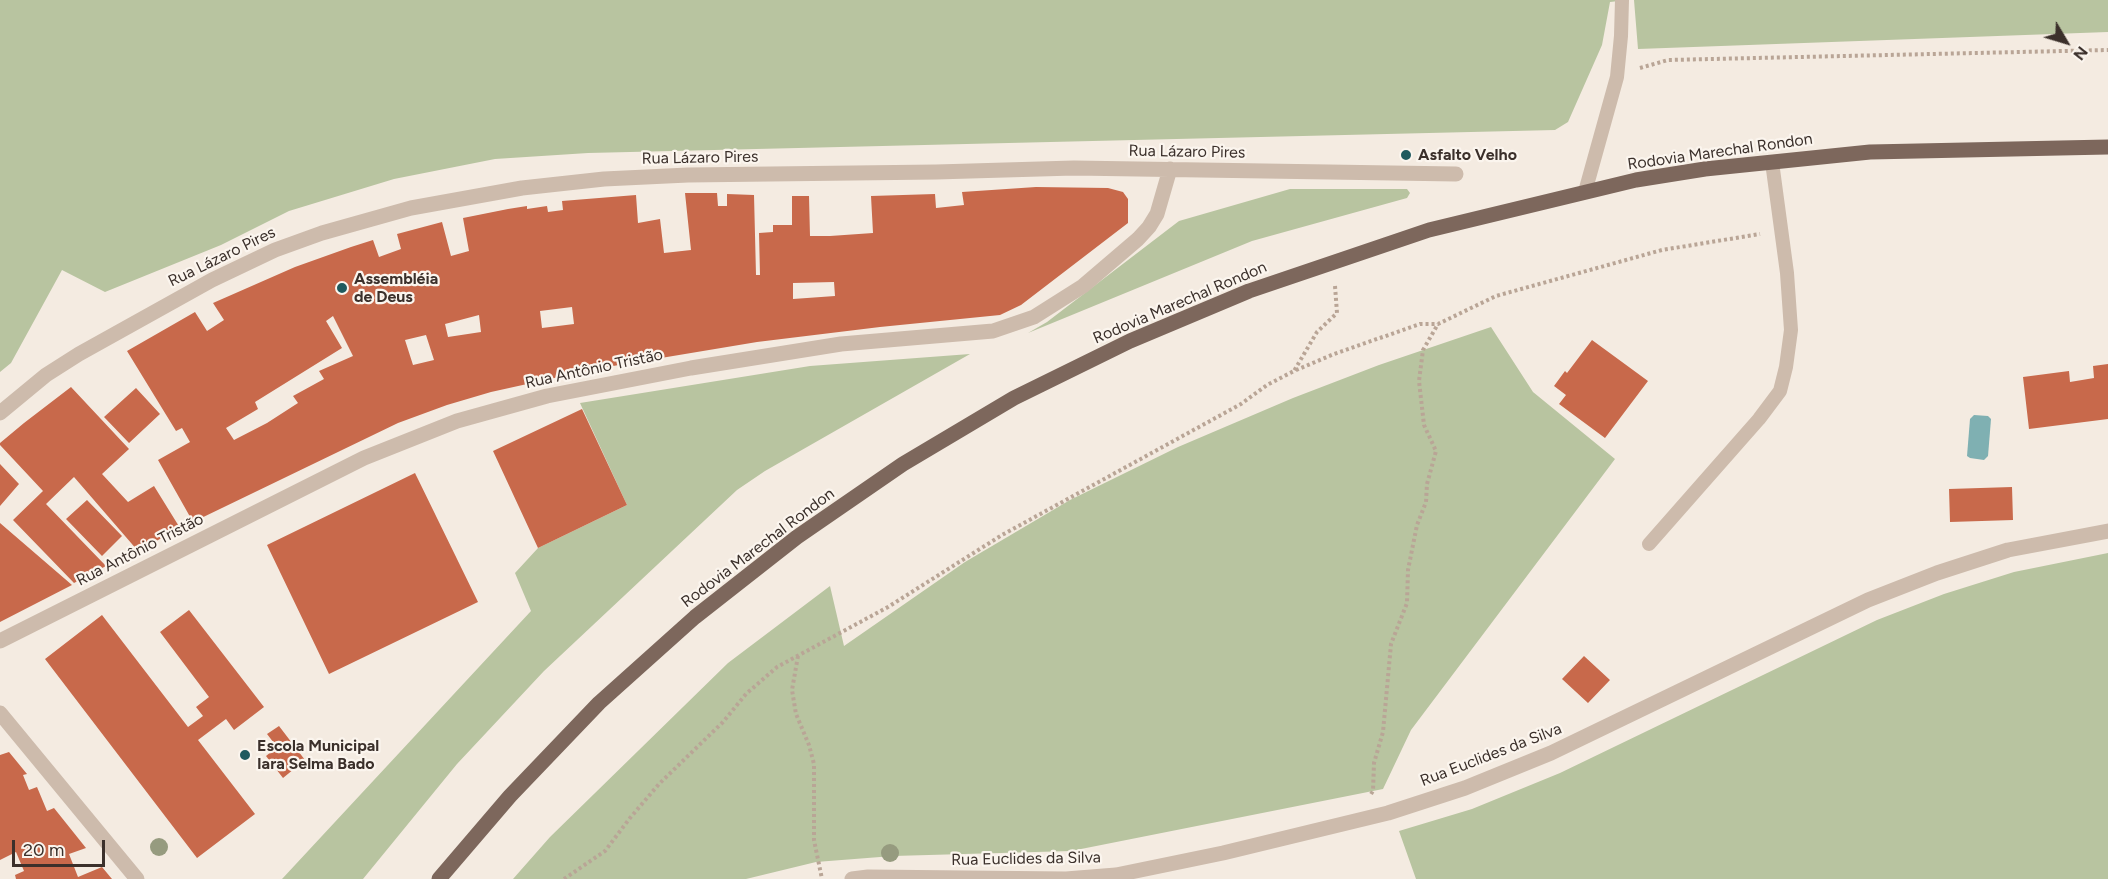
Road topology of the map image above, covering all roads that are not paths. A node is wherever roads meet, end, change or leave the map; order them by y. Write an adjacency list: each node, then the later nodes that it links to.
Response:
1 (1622, 0): 6 (lane)
2 (2108, 147): 3 (main road, Rodovia Marechal Rondon)
3 (1772, 162): 6 (main road, Rodovia Marechal Rondon); 9 (lane)
4 (1170, 169): 5 (street, Rua Lázaro Pires); 7 (street, Rua Lázaro Pires); 10 (street, Rua Antônio Tristão)
5 (1456, 174)
6 (1585, 192): 14 (main road, Rodovia Marechal Rondon)
7 (0, 413)
8 (2108, 531): 12 (street, Rua Euclides da Silva)
9 (1648, 544)
10 (0, 641)
11 (0, 714): 13 (street)
12 (891, 878): 15 (street, Rua Euclides da Silva)
13 (136, 879)
14 (439, 879)
15 (852, 879)

